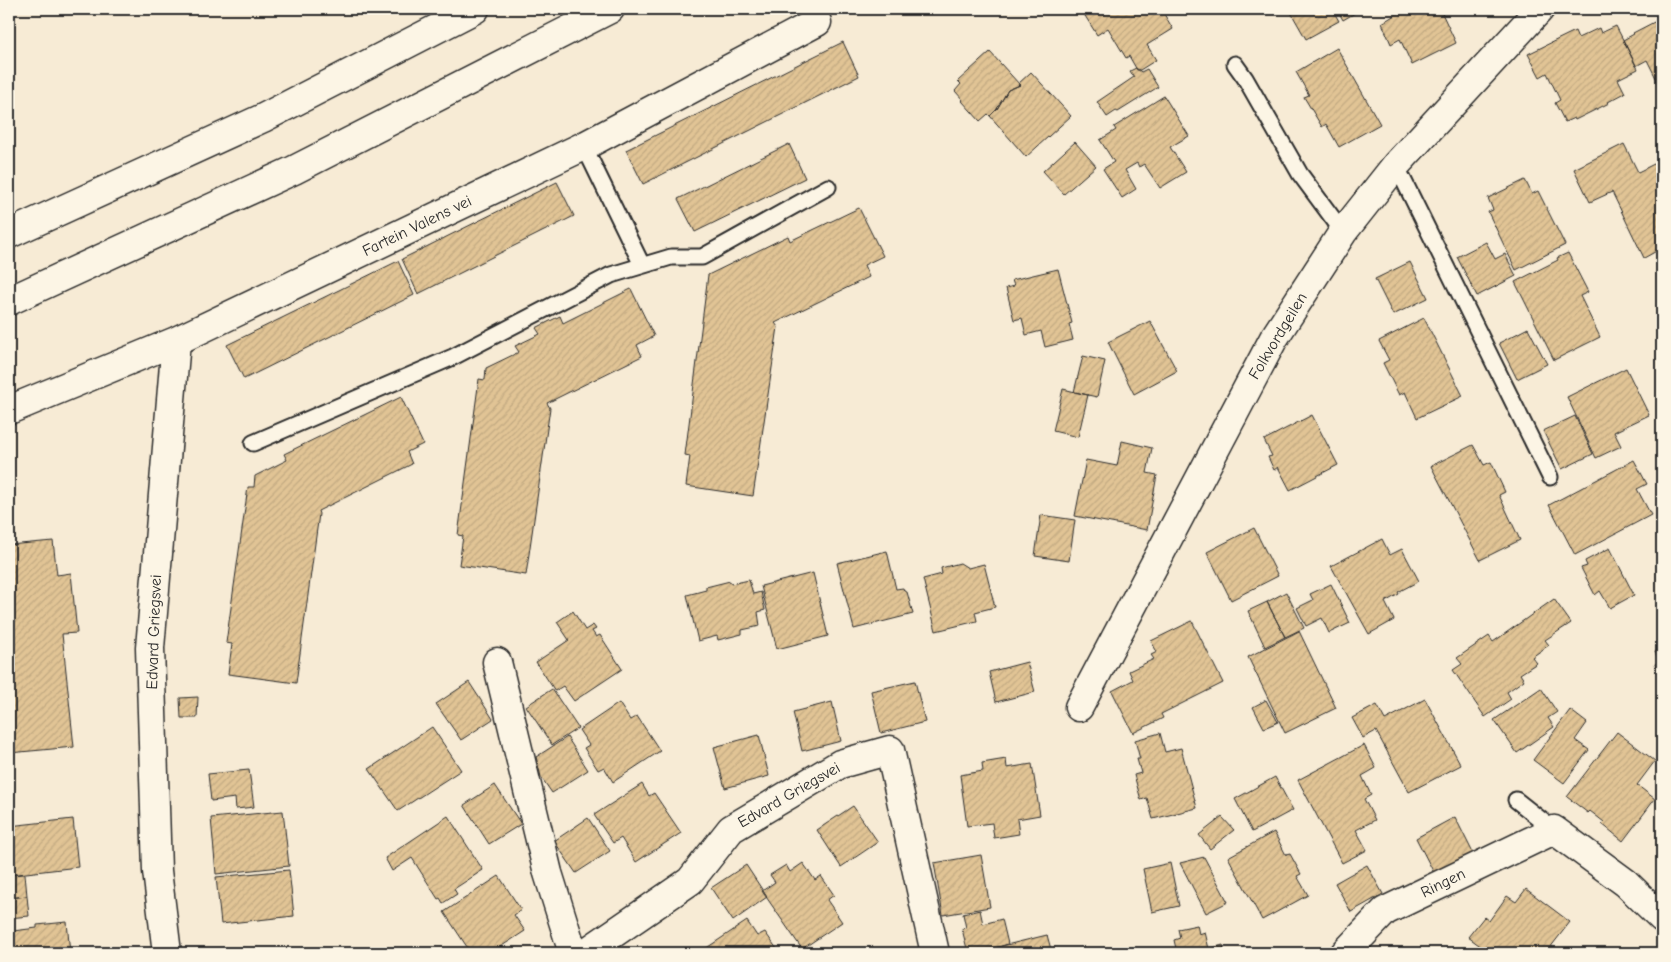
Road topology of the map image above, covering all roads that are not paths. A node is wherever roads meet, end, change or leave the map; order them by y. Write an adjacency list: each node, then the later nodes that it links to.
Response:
1 (475, 9): 10 (main road)
2 (610, 9): 12 (main road)
3 (1540, 9): 7 (main road, Folkvordgeilen)
4 (817, 22): 6 (main road, Fartein Valens vei)
5 (1234, 64): 9 (lane)
6 (584, 146): 11 (lane); 13 (main road, Fartein Valens vei)
7 (1396, 166): 9 (main road, Folkvordgeilen); 16 (lane)
8 (828, 187): 11 (lane)
9 (1343, 232): 18 (main road, Folkvordgeilen)
10 (9, 234)
11 (642, 265): 15 (lane)
12 (9, 301)
13 (176, 341): 14 (main road, Fartein Valens vei); 22 (main road, Edvard Griegsvei)
14 (9, 410)
15 (253, 443)
16 (1550, 477)
17 (497, 662): 23 (main road)
18 (1079, 707)
19 (1516, 800): 20 (lane)
20 (1554, 830): 21 (main road); 26 (main road, Ringen)
21 (1662, 918)
22 (167, 953)
23 (573, 953)
24 (585, 953): 25 (main road, Edvard Griegsvei)
25 (935, 953)
26 (1345, 953)

